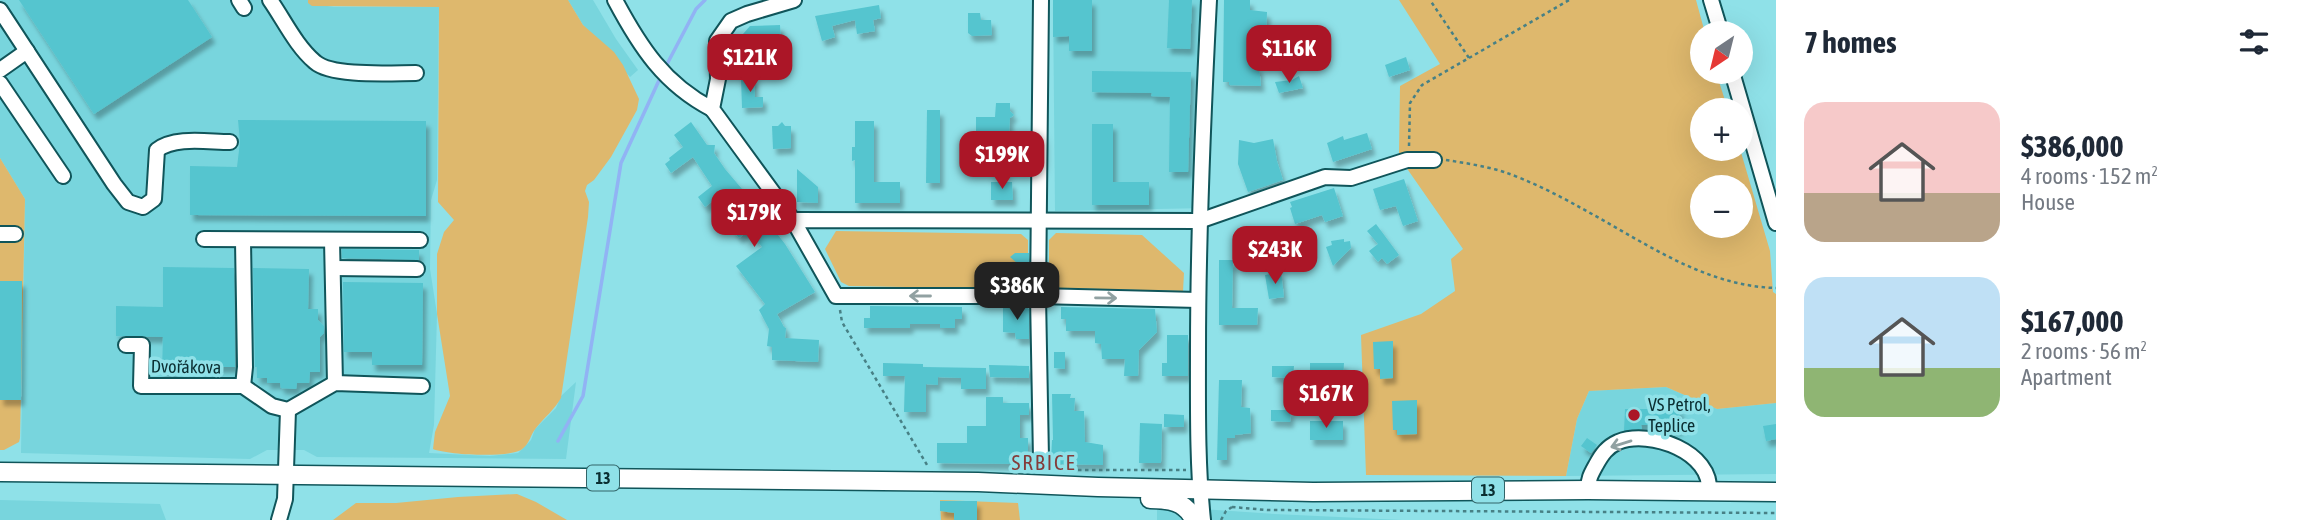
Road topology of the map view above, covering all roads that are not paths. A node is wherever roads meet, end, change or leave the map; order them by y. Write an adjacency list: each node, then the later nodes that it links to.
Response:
1 (615, 0): 15 (street)
2 (794, 0): 15 (street)
3 (1041, 0): 21 (street)
4 (1209, 0): 20 (street)
5 (1712, 0): 8 (street)
6 (274, 1): 11 (street)
7 (0, 10): 9 (street)
8 (1718, 21)
9 (27, 51): 10 (street); 16 (street)
10 (0, 70)
11 (416, 73)
12 (0, 83): 14 (street)
13 (1735, 84): 22 (street)
14 (5, 101): 18 (street)
15 (712, 110): 19 (street)
16 (230, 142)
17 (1434, 160): 20 (street)
18 (63, 176)
19 (793, 220): 21 (street); 29 (street, one-way to 19)
20 (1199, 221): 21 (street); 30 (street)
21 (1038, 222): 29 (street)
22 (1776, 223)
23 (204, 239): 26 (street)
24 (332, 240): 25 (street); 26 (street); 27 (street)
25 (420, 240)
26 (243, 241): 33 (street, Dvořákova)
27 (333, 268): 28 (street); 32 (street)
28 (417, 269)
29 (1038, 296): 30 (street, one-way to 30); 36 (street)
30 (1198, 300): 40 (street)
31 (126, 345): 33 (street, Dvořákova)
32 (335, 383): 34 (street); 35 (street)
33 (243, 386): 35 (street, Dvořákova)
34 (422, 386)
35 (288, 410): 38 (street)
36 (1041, 459)
37 (0, 472): 38 (main road, 13)
38 (286, 474): 39 (main road, 13); 44 (street)
39 (1032, 484): 40 (main road, 13); 45 (main road)
40 (1200, 490): 41 (main road, 13); 46 (street)
41 (1588, 490): 42 (main road, 13); 42 (street, one-way to 41)
42 (1709, 492): 43 (main road, 13)
43 (1776, 492)
44 (279, 520)
45 (1194, 520)
46 (1203, 520)

